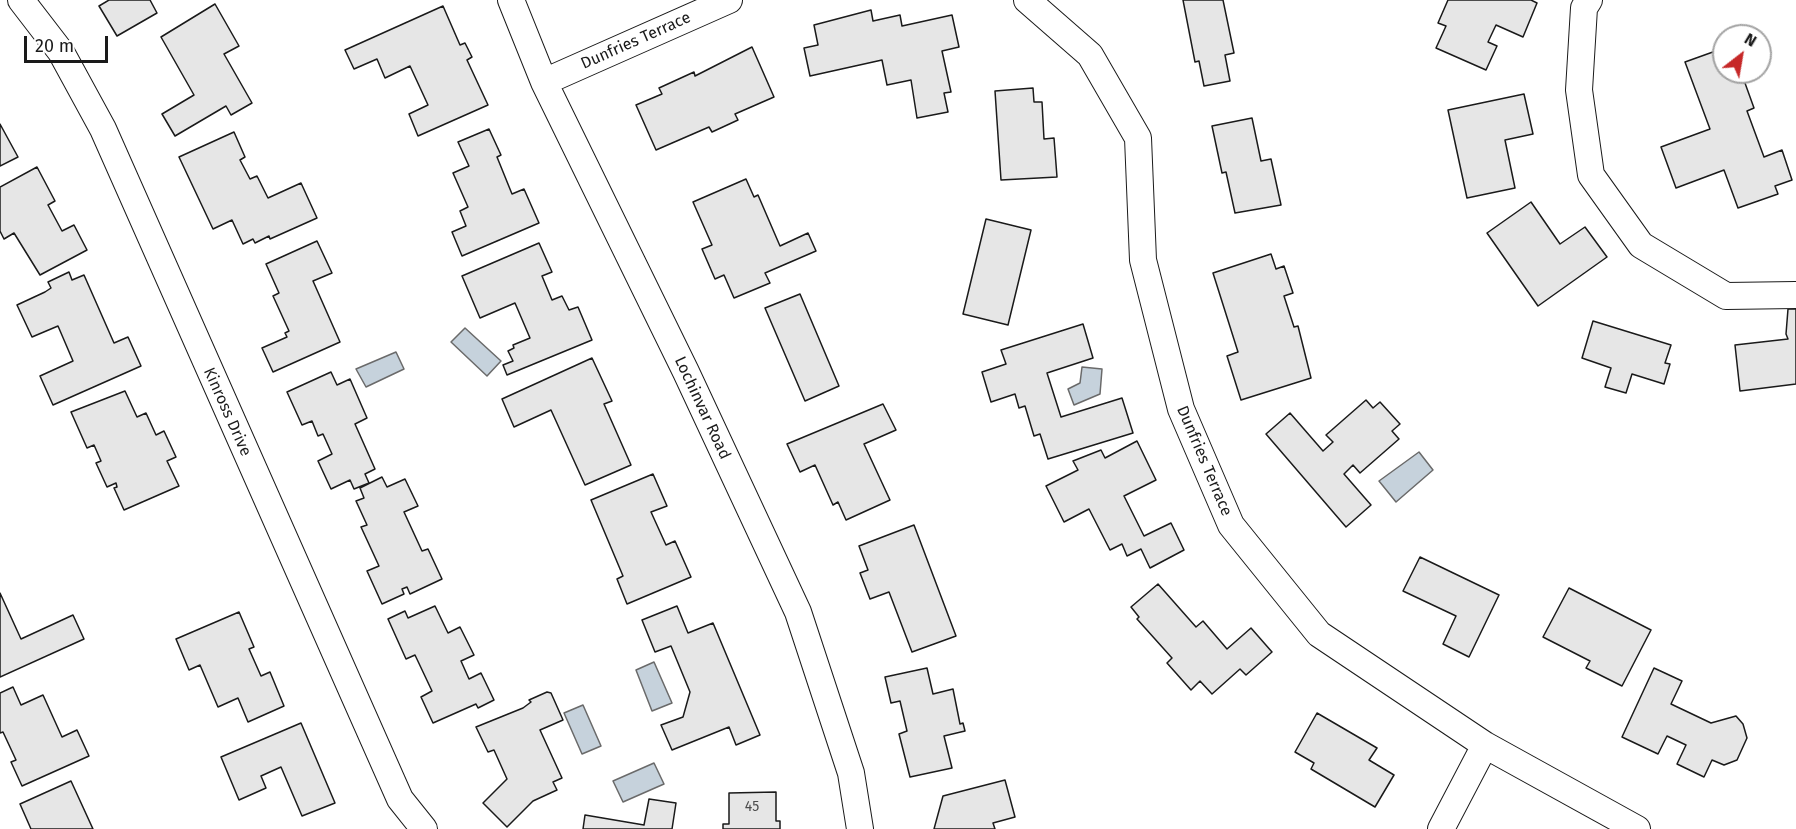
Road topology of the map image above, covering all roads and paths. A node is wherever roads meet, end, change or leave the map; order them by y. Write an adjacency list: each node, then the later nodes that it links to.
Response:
1 (21, 0): 9 (street, Kinross Drive)
2 (511, 0): 6 (street, Lochinvar Road)
3 (729, 0): 6 (street, Dunfries Terrace)
4 (1027, 0): 8 (street, Dunfries Terrace)
5 (1589, 0): 7 (street)
6 (544, 82): 10 (street, Lochinvar Road)
7 (1796, 295)
8 (1485, 745): 11 (street); 12 (street, Dunfries Terrace)
9 (424, 829)
10 (860, 829)
11 (1441, 829)
12 (1637, 829)

